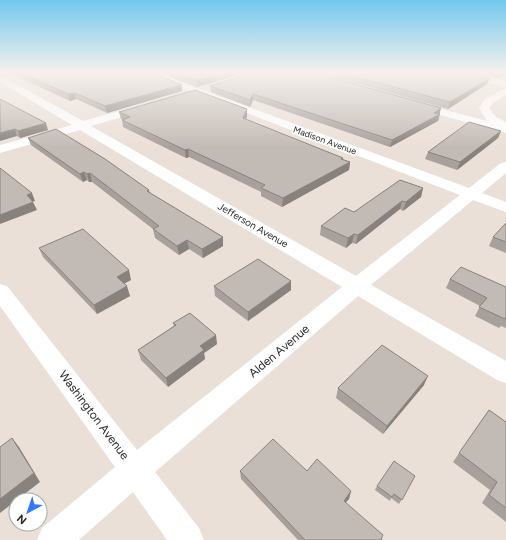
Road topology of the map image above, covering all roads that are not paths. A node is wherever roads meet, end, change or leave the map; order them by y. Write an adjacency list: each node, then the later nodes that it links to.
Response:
1 (33, 97): 6 (street, Jefferson Avenue)
2 (210, 97): 11 (street, Madison Avenue)
3 (495, 97): 7 (street)
4 (406, 102): 8 (street)
5 (158, 103): 6 (street)
6 (82, 125): 9 (street); 13 (street, Jefferson Avenue)
7 (506, 126)
8 (506, 130)
9 (0, 149)
10 (506, 166): 11 (street, Alden Avenue)
11 (472, 194): 12 (street, Madison Avenue); 13 (street, Alden Avenue)
12 (506, 207)
13 (357, 286): 15 (street, Jefferson Avenue); 16 (street, Alden Avenue)
14 (0, 291): 16 (street, Washington Avenue)
15 (506, 373)
16 (135, 470): 17 (street, Alden Avenue); 18 (street, Washington Avenue)
17 (54, 540)
18 (187, 540)

